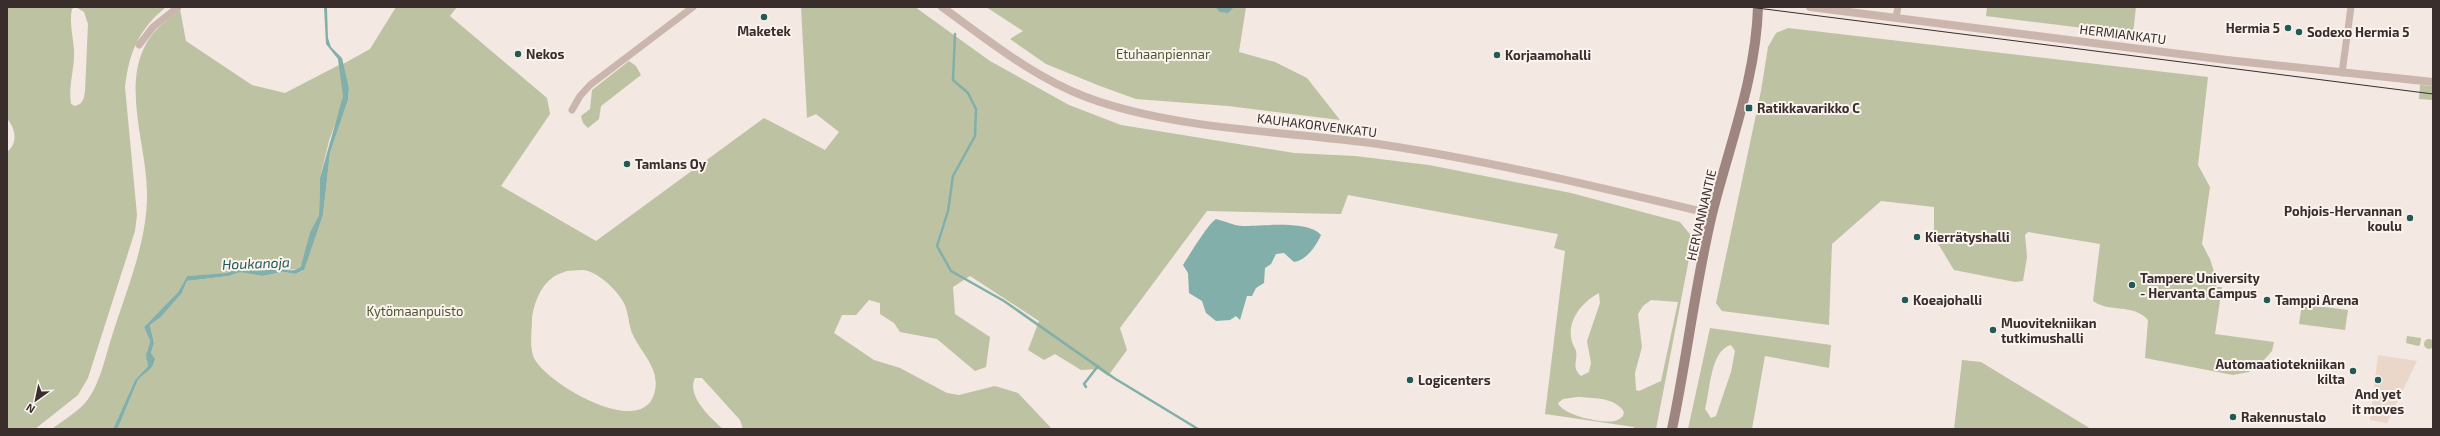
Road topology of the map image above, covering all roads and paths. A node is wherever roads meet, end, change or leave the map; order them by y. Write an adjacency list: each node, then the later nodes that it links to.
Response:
1 (178, 7): 9 (street)
2 (693, 7): 12 (street)
3 (942, 7): 13 (street, KAUHAKORVENKATU)
4 (1758, 7): 13 (main road, HERVANNANTIE)
5 (1810, 7): 8 (street, HERMIANKATU)
6 (1898, 7): 8 (street)
7 (2351, 7): 10 (street)
8 (1896, 17): 10 (street, HERMIANKATU)
9 (139, 45)
10 (2342, 73): 11 (street, HERMIANKATU)
11 (2433, 82)
12 (572, 110)
13 (1712, 214): 14 (main road, HERVANNANTIE)
14 (1672, 429)

